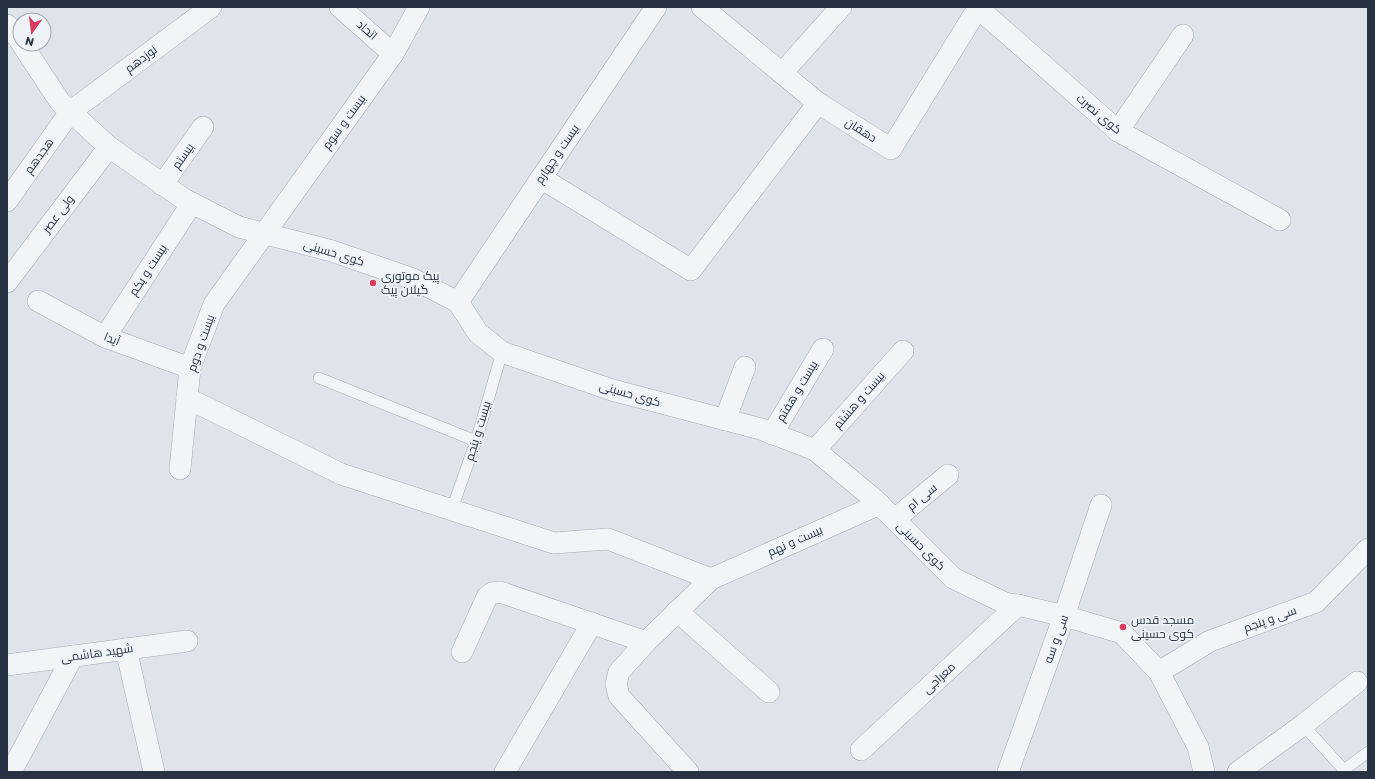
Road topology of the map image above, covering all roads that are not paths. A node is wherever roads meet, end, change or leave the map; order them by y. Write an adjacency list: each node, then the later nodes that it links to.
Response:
1 (211, 7): 13 (street, نوزدهم)
2 (340, 7): 10 (street, اتحاد)
3 (419, 7): 10 (street, بیست و سوم)
4 (656, 7): 17 (street, بیست و چهارم)
5 (841, 7): 11 (street)
6 (977, 8): 12 (street, دهقان); 15 (street, کوی نصرت)
7 (712, 10): 11 (street, دهقان)
8 (1183, 35): 15 (street)
9 (27, 52): 13 (street, کوی حسینی)
10 (393, 54): 22 (street, بیست و سوم)
11 (782, 73): 12 (street, دهقان)
12 (818, 102): 17 (street)
13 (70, 112): 16 (street, کوی حسینی); 19 (street, هجدهم)
14 (203, 127): 18 (street, بیستم)
15 (1118, 131): 21 (street, کوی نصرت)
16 (109, 146): 18 (street, کوی حسینی); 23 (street, ولی عصر)
17 (541, 178): 25 (street, بیست و چهارم)
18 (162, 184): 20 (street, کوی حسینی)
19 (7, 201)
20 (192, 203): 22 (street, کوی حسینی); 26 (street, بیست و یکم)
21 (1280, 220)
22 (264, 234): 25 (street, کوی حسینی); 31 (street, بیست و دوم)
23 (7, 282)
24 (38, 301): 26 (street, آیدا)
25 (458, 302): 29 (street, کوی حسینی)
26 (105, 337): 31 (street, آیدا)
27 (823, 349): 35 (street, بیست و هفتم)
28 (903, 351): 37 (street, بیست و هشتم)
29 (502, 352): 34 (street, کوی حسینی); 36 (lane, بیست و پنجم)
30 (745, 367): 34 (street)
31 (190, 368): 33 (street, بیست و دوم)
32 (319, 378): 36 (lane)
33 (187, 398): 38 (street, بیست و دوم); 42 (street)
34 (725, 420): 35 (street, کوی حسینی)
35 (772, 434): 37 (street, کوی حسینی)
36 (476, 441): 42 (lane, بیست و پنجم)
37 (815, 450): 40 (street, کوی حسینی)
38 (180, 468)
39 (948, 475): 43 (street, سی ام)
40 (880, 504): 43 (street, کوی حسینی); 45 (street, بیست و نهم)
41 (1101, 504): 48 (street, سی و سه)
42 (452, 509): 45 (street)
43 (895, 520): 46 (street, کوی حسینی)
44 (1368, 549): 56 (street, سی و پنجم)
45 (711, 578): 47 (street)
46 (1018, 605): 48 (street, کوی حسینی); 60 (street, معراجی)
47 (677, 611): 51 (street); 58 (street)
48 (1064, 616): 56 (street, کوی حسینی); 66 (street, سی و سه)
49 (592, 623): 51 (street); 53 (street); 64 (street)
50 (187, 641): 52 (street, شهید هاشمی)
51 (646, 642): 65 (street)
52 (126, 648): 54 (street, شهید هاشمی); 63 (street)
53 (462, 652)
54 (73, 656): 55 (street, شهید هاشمی); 62 (street)
55 (7, 665)
56 (1159, 672): 67 (street, کوی حسینی)
57 (1357, 682): 59 (street)
58 (769, 692)
59 (1303, 725): 61 (lane); 68 (street)
60 (861, 750)
61 (1368, 752)
62 (11, 772)
63 (154, 772)
64 (505, 772)
65 (688, 772)
66 (1008, 772)
67 (1204, 772)
68 (1238, 772)

